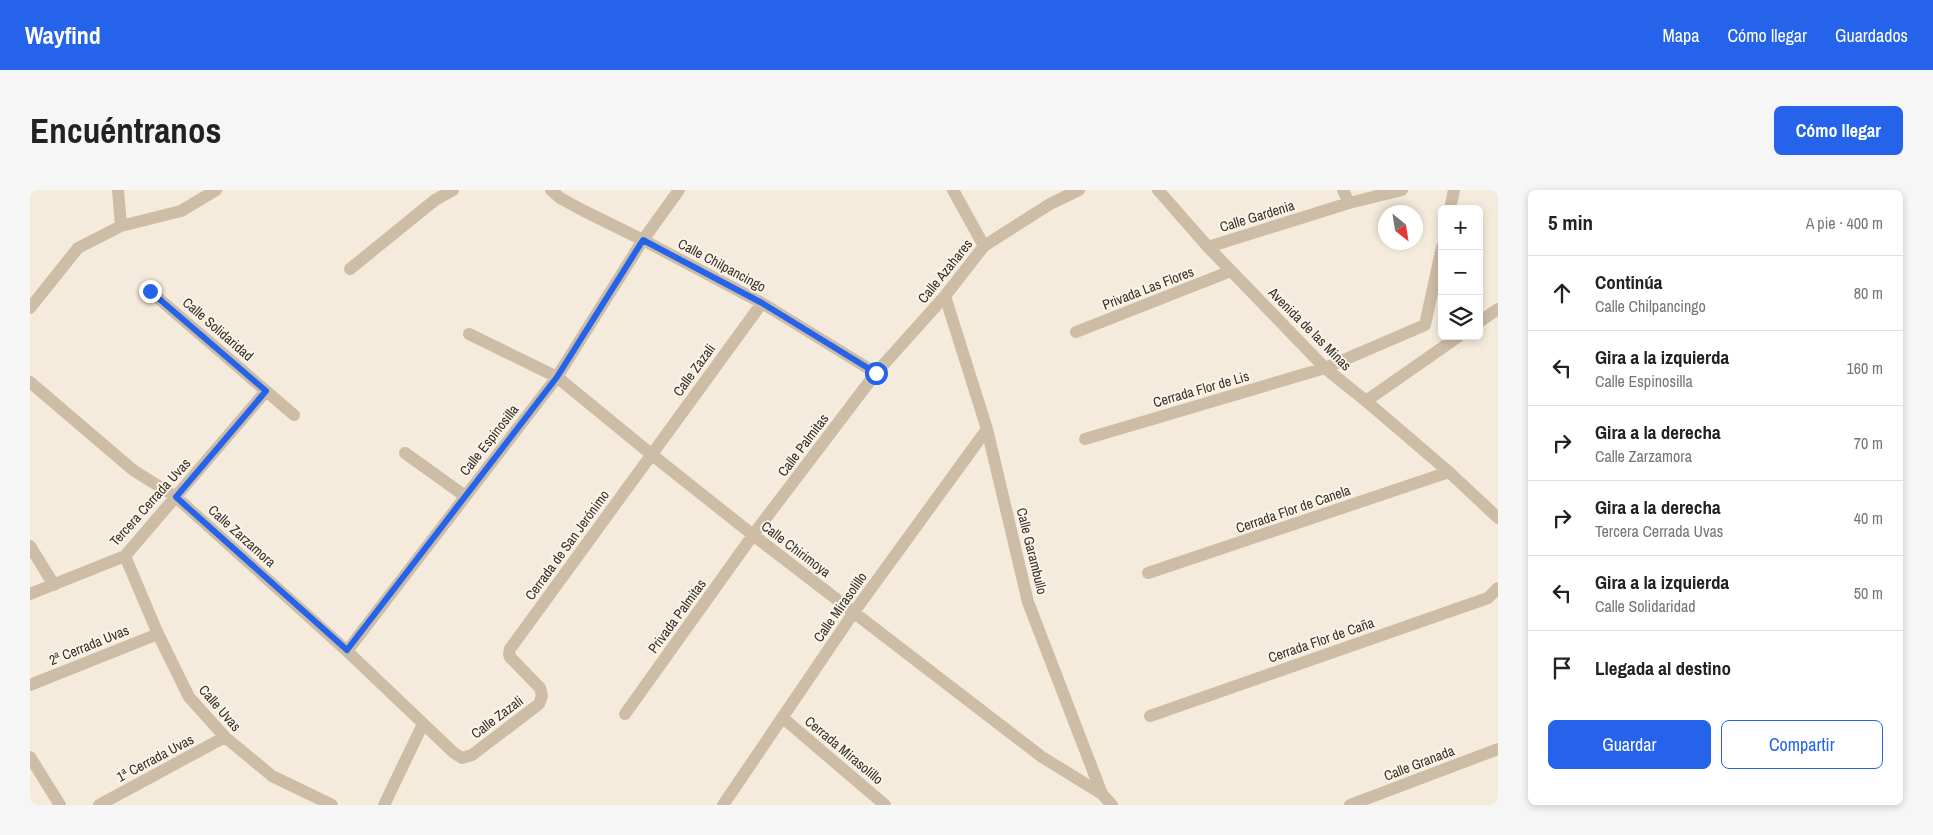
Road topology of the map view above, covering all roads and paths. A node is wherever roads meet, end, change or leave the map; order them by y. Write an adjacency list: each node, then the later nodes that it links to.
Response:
1 (118, 190): 14 (street)
2 (216, 190): 14 (street)
3 (453, 190): 19 (street)
4 (551, 190): 15 (street, Calle Chilpancingo)
5 (679, 190): 15 (street, Calle Espinosilla)
6 (953, 190): 16 (street)
7 (1079, 190): 16 (street, Calle Azahares)
8 (1158, 190): 17 (street, Avenida de las Minas)
9 (1343, 190): 12 (street)
10 (1402, 190): 12 (street, Calle Gardenia)
11 (1454, 190): 13 (street)
12 (1349, 203): 17 (street, Calle Gardenia)
13 (1451, 205)
14 (121, 226): 24 (street)
15 (643, 240): 23 (street, Calle Chilpancingo); 32 (street, Calle Espinosilla)
16 (984, 246): 22 (street, Calle Azahares)
17 (1208, 247): 20 (street, Avenida de las Minas)
18 (1441, 250): 30 (street, Cerrada Flor de Lis)
19 (350, 270)
20 (1231, 271): 27 (street, Privada Las Flores); 30 (street, Avenida de las Minas)
21 (150, 291): 34 (street, Calle Solidaridad)
22 (946, 296): 31 (street, Calle Azahares); 37 (street, Calle Garambullo)
23 (762, 303): 31 (street, Calle Chilpancingo); 40 (street, Calle Zazali)
24 (30, 308)
25 (1498, 309): 26 (street)
26 (1483, 319)
27 (1076, 332)
28 (469, 334): 32 (street, Calle Chirimoya)
29 (1453, 340): 35 (street)
30 (1324, 368): 35 (street, Avenida de las Minas); 38 (street, Cerrada Flor de Lis)
31 (876, 373): 45 (street, Calle Palmitas)
32 (557, 377): 40 (street, Calle Chirimoya); 42 (street, Calle Espinosilla)
33 (30, 382): 43 (street, Calle Zarzamora)
34 (266, 391): 36 (street, Calle Solidaridad); 43 (street, Tercera Cerrada Uvas)
35 (1366, 401): 41 (street, Avenida de las Minas)
36 (294, 415)
37 (987, 429): 52 (street, Calle Mirasolillo); 64 (street, Calle Garambullo)
38 (1085, 438)
39 (405, 453): 42 (street)
40 (651, 454): 45 (street, Calle Chirimoya); 55 (street, Cerrada de San Jerónimo)
41 (1449, 472): 44 (street, Avenida de las Minas); 48 (street, Cerrada Flor de Canela)
42 (465, 496): 54 (street, Calle Espinosilla)
43 (176, 497): 47 (street, Tercera Cerrada Uvas); 54 (street, Calle Zarzamora)
44 (1498, 518)
45 (754, 535): 52 (street, Calle Chirimoya); 57 (street, Privada Palmitas)
46 (30, 546): 49 (street)
47 (125, 556): 49 (street, Tercera Cerrada Uvas); 53 (street, Calle Uvas)
48 (1148, 574)
49 (54, 585): 51 (street, Tercera Cerrada Uvas)
50 (1498, 588): 58 (street, Cerrada Flor de Caña)
51 (30, 594)
52 (854, 612): 59 (street, Calle Mirasolillo); 64 (street, Calle Chirimoya)
53 (158, 634): 56 (street, 2ª Cerrada Uvas); 61 (street, Calle Uvas)
54 (347, 650): 60 (street, Calle Zarzamora)
55 (509, 654): 60 (street, Calle Zazali)
56 (30, 685)
57 (625, 714)
58 (1150, 716)
59 (783, 718): 69 (street, Calle Mirasolillo); 70 (street, Cerrada Mirasolillo)
60 (423, 724): 68 (street)
61 (224, 738): 66 (street, 1ª Cerrada Uvas); 67 (street, Calle Uvas)
62 (1498, 749): 72 (street, Calle Granada)
63 (30, 758): 65 (street)
64 (1102, 794): 71 (street, Calle Garambullo)
65 (60, 805)
66 (99, 805)
67 (332, 805)
68 (384, 805)
69 (723, 805)
70 (886, 805)
71 (1112, 805)
72 (1350, 805)

